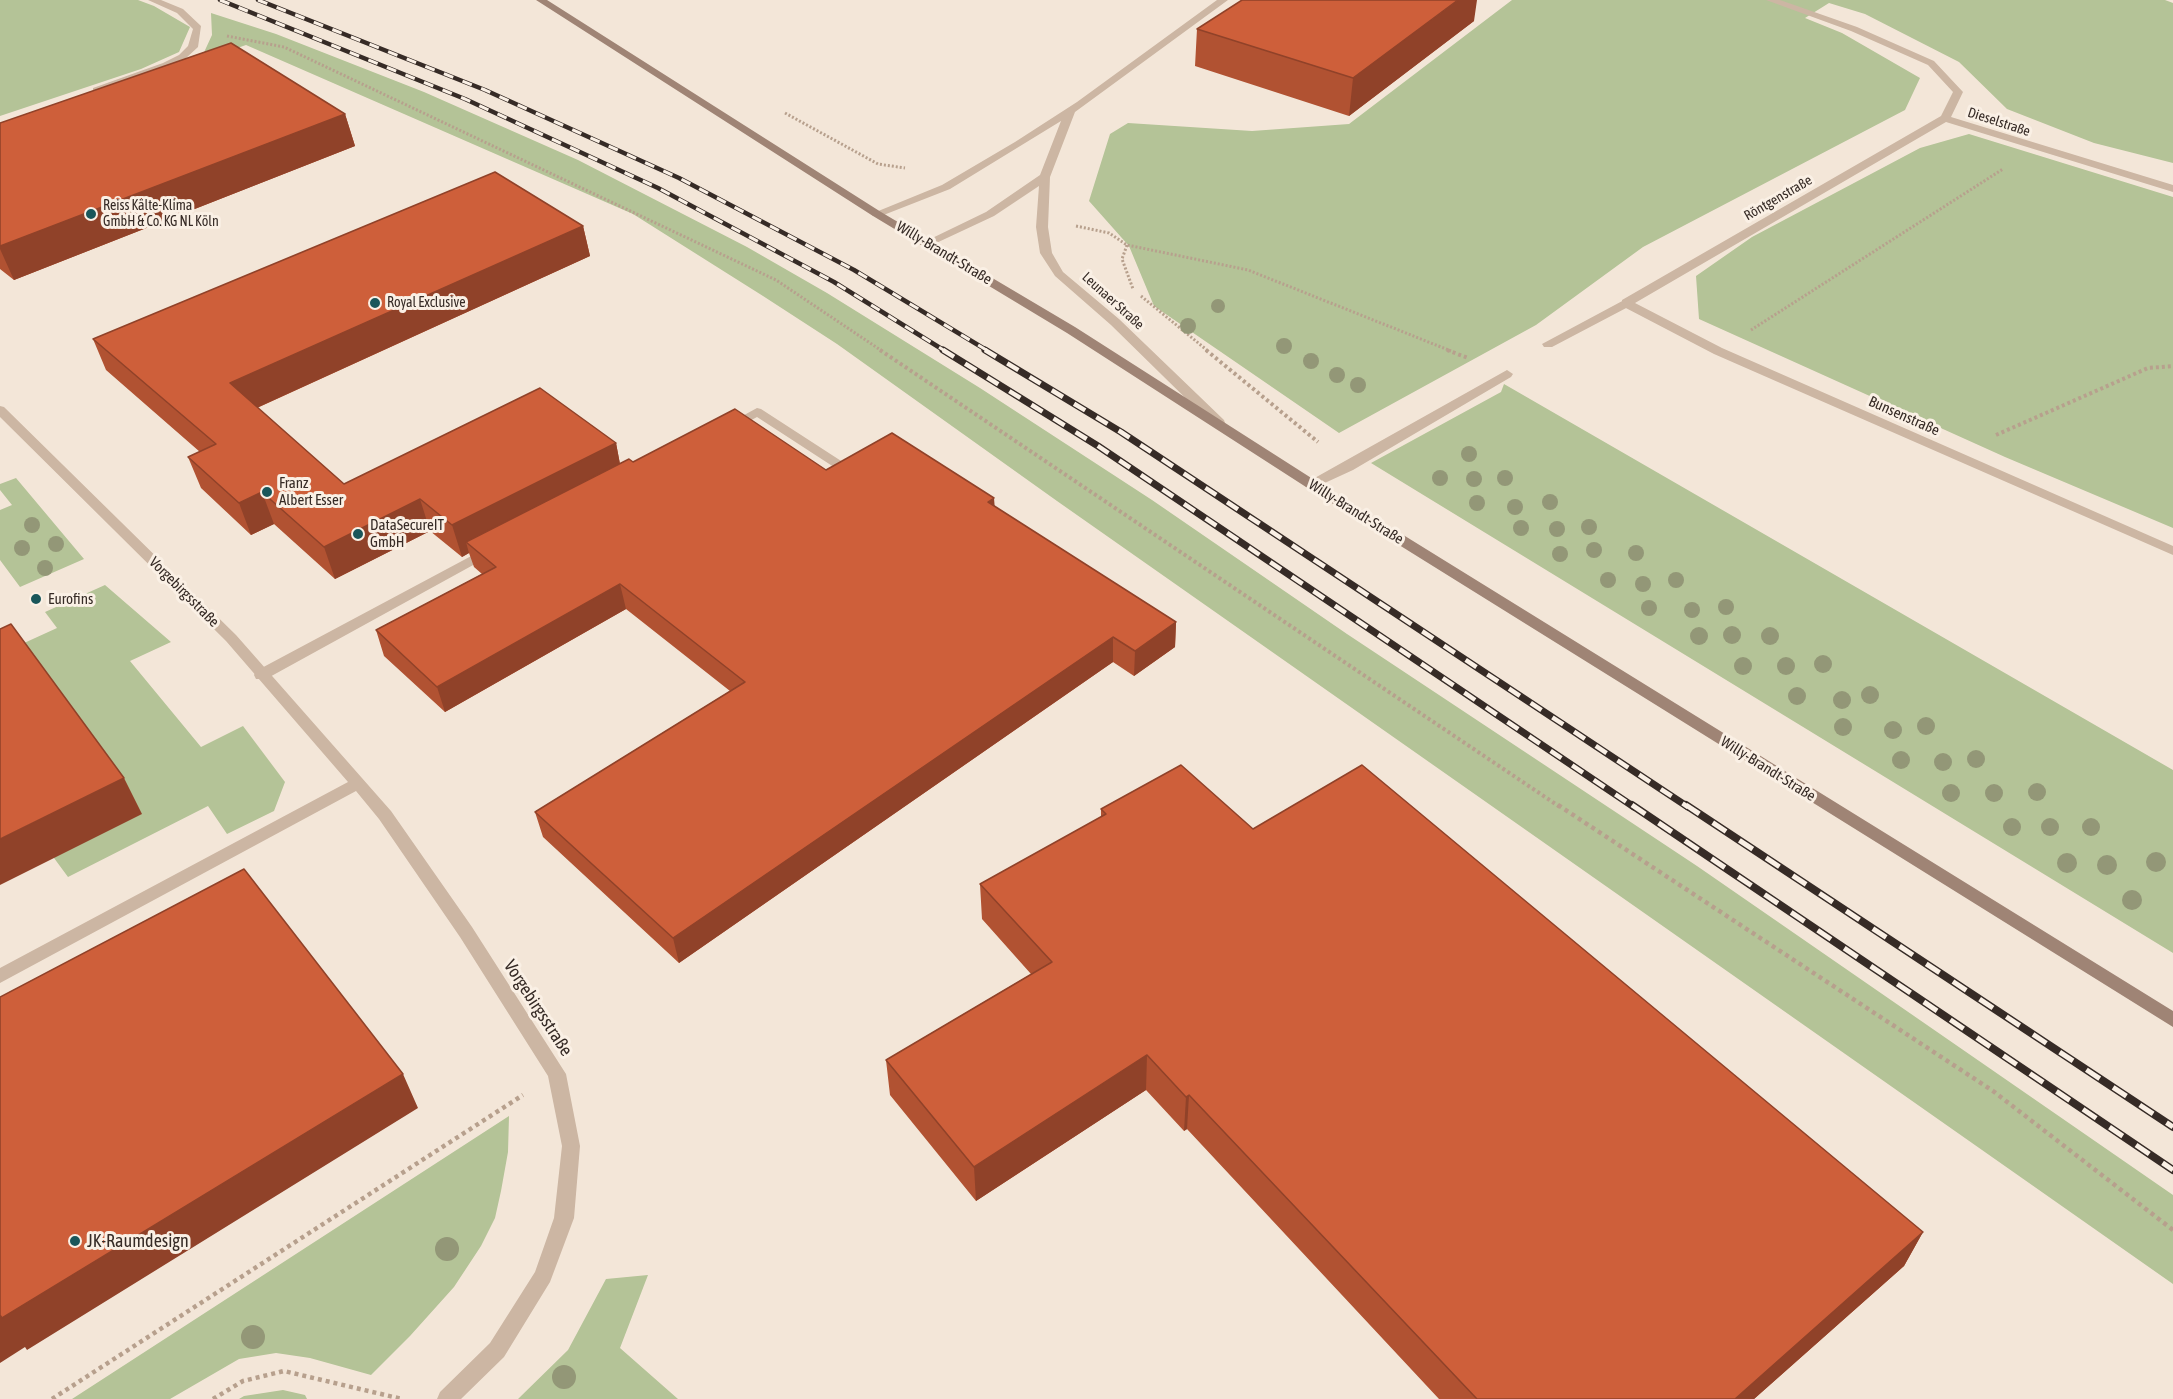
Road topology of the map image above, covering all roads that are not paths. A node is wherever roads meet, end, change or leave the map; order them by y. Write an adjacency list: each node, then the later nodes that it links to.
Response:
1 (153, 0): 5 (street)
2 (541, 0): 10 (main road, Willy-Brandt-Straße)
3 (1223, 0): 6 (street)
4 (1771, 0): 7 (street, Dieselstraße)
5 (88, 93)
6 (1070, 112): 8 (street, Leunaer Straße); 10 (street)
7 (1945, 118): 9 (street, Dieselstraße); 12 (street, Röntgenstraße)
8 (1045, 177): 11 (street); 16 (street, Leunaer Straße)
9 (2173, 189)
10 (877, 214): 11 (main road, Willy-Brandt-Straße)
11 (928, 243): 16 (main road, Willy-Brandt-Straße)
12 (1626, 303): 13 (street, Röntgenstraße); 21 (street, Bunsenstraße)
13 (1548, 344)
14 (1507, 374): 19 (street)
15 (0, 410): 22 (street, Vorgebirgsstraße)
16 (1219, 423): 19 (main road, Willy-Brandt-Straße)
17 (715, 434): 18 (street)
18 (845, 468)
19 (1311, 484): 25 (main road, Willy-Brandt-Straße)
20 (506, 542): 22 (street)
21 (2173, 551)
22 (261, 675): 23 (street, Vorgebirgsstraße)
23 (358, 783): 24 (street); 26 (street, Vorgebirgsstraße)
24 (0, 976)
25 (2173, 1020)
26 (447, 1399)

